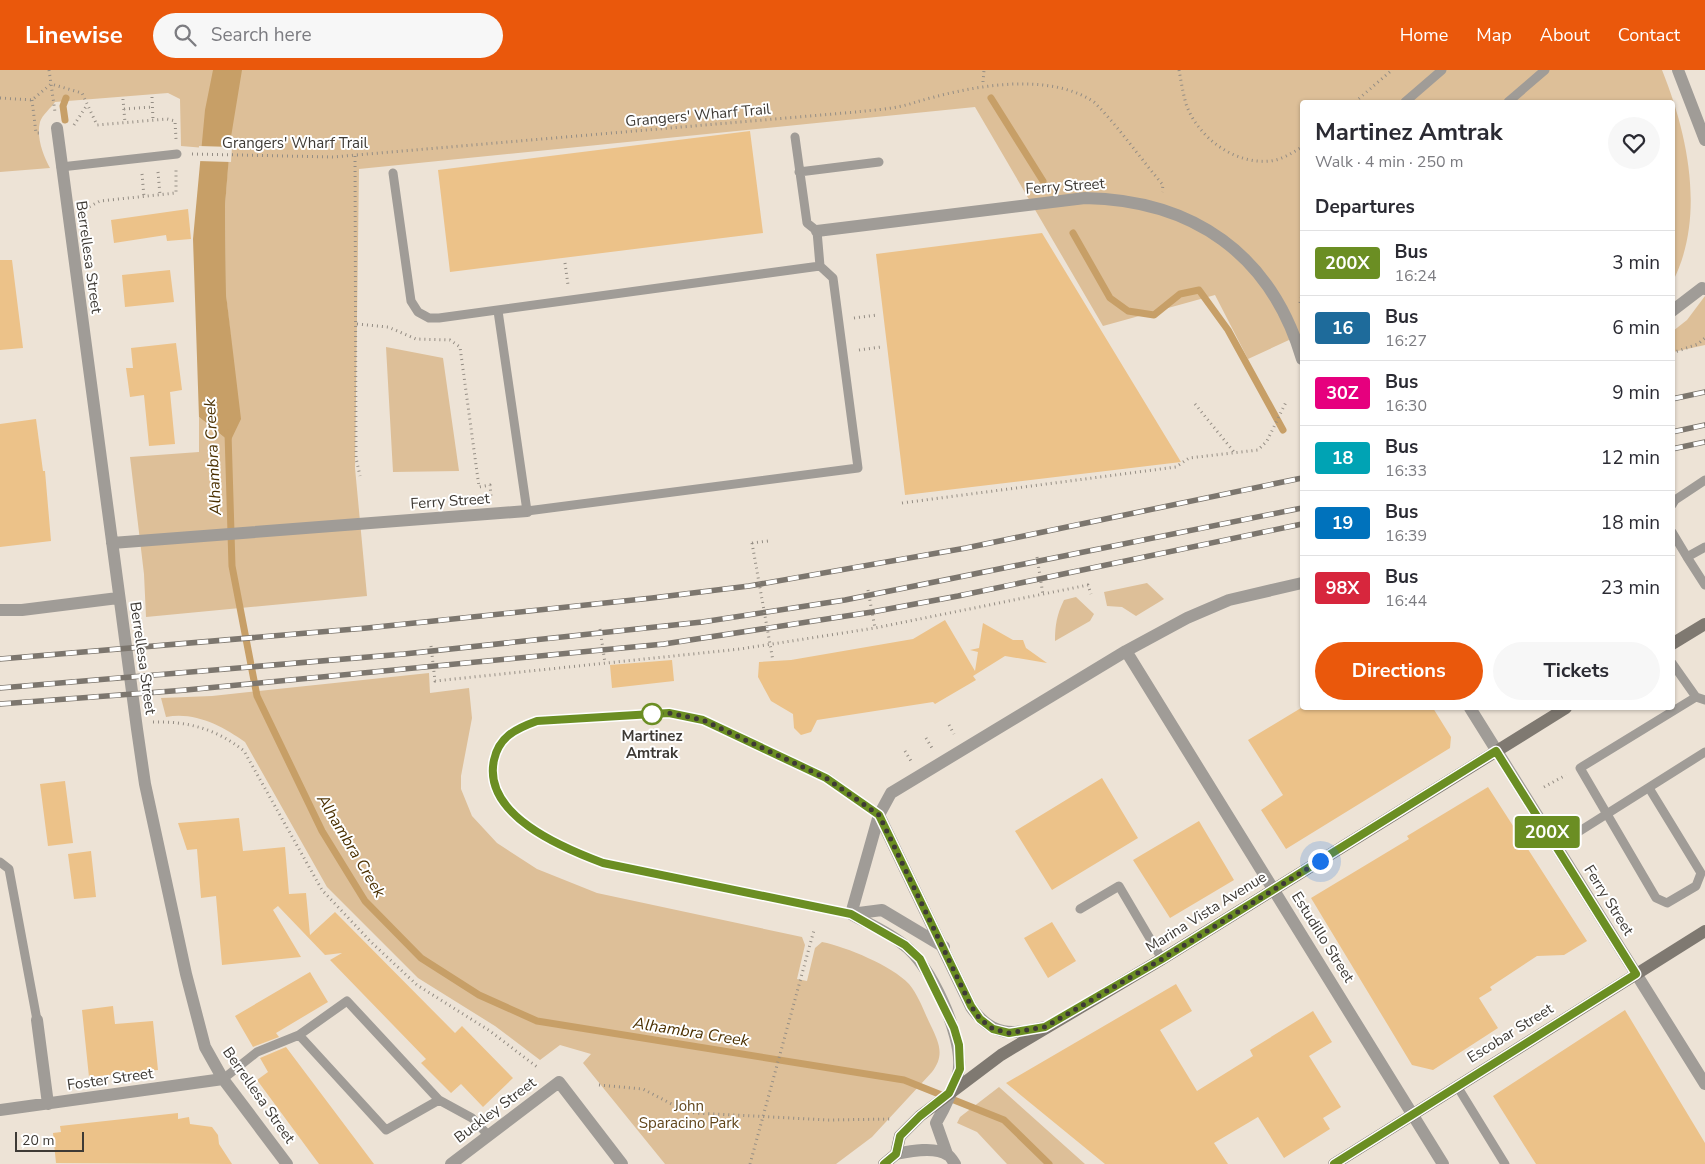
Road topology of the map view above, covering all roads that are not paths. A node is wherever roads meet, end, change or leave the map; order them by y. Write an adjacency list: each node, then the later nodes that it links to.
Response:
1 (1442, 70): 4 (lane)
2 (1545, 70): 5 (lane)
3 (1678, 70): 8 (street)
4 (1407, 100)
5 (1510, 100)
6 (57, 128): 11 (street, Berrellesa Street)
7 (795, 137): 12 (lane)
8 (1705, 140)
9 (177, 154): 11 (lane)
10 (879, 162): 12 (lane)
11 (61, 167): 24 (street, Berrellesa Street)
12 (800, 172): 14 (lane)
13 (393, 173): 18 (lane)
14 (817, 231): 15 (lane); 19 (street, Ferry Street)
15 (820, 266): 18 (lane); 22 (lane)
16 (1704, 286): 17 (street)
17 (1675, 309)
18 (498, 310): 22 (lane)
19 (1300, 351)
20 (1705, 480): 21 (lane)
21 (1675, 500)
22 (527, 511): 24 (street, Ferry Street)
23 (1675, 537): 26 (lane)
24 (112, 543): 29 (street, Berrellesa Street)
25 (1705, 546): 26 (lane)
26 (1687, 557): 28 (lane)
27 (1300, 583): 33 (street)
28 (1705, 585)
29 (118, 598): 30 (street); 56 (street, Berrellesa Street)
30 (0, 610)
31 (1705, 624): 32 (main road)
32 (1675, 642)
33 (1126, 651): 42 (street); 46 (street, Estudillo Street)
34 (1675, 667): 35 (lane)
35 (1700, 698): 41 (lane)
36 (1471, 710): 38 (street, Ferry Street)
37 (1563, 710): 38 (main road, Marina Vista Avenue)
38 (1496, 751): 43 (street, Ferry Street); 46 (main road, Marina Vista Avenue)
39 (1705, 752): 40 (lane)
40 (1649, 788): 41 (lane); 41 (lane)
41 (1606, 814): 43 (lane)
42 (879, 815): 48 (street); 48 (lane); 50 (street)
43 (1556, 846): 52 (street, Ferry Street)
44 (0, 862): 45 (lane)
45 (5, 870): 53 (lane)
46 (1274, 890): 51 (main road, Marina Vista Avenue); 63 (street, Estudillo Street)
47 (1080, 909): 51 (lane)
48 (851, 914): 50 (street); 59 (street)
49 (1705, 931): 52 (main road, Escobar Street)
50 (944, 947): 54 (street)
51 (1162, 959): 54 (main road, Marina Vista Avenue)
52 (1636, 974): 57 (street, Ferry Street); 58 (main road, Escobar Street)
53 (36, 1020): 61 (street)
54 (1045, 1027): 59 (main road, Marina Vista Avenue)
55 (299, 1035): 56 (lane); 60 (lane); 60 (lane)
56 (224, 1079): 61 (street, Foster Street); 67 (street, Berrellesa Street)
57 (1705, 1084)
58 (1458, 1086): 63 (main road, Escobar Street); 73 (lane)
59 (949, 1093): 65 (main road, Marina Vista Avenue); 66 (street)
60 (439, 1100): 64 (lane)
61 (48, 1104): 62 (street, Foster Street)
62 (0, 1110)
63 (1413, 1114): 71 (main road, Escobar Street); 72 (street, Estudillo Street)
64 (489, 1136): 68 (street, Buckley Street); 69 (street, Buckley Street)
65 (896, 1154): 66 (street); 70 (main road, Marina Vista Avenue)
66 (951, 1159)
67 (288, 1164)
68 (451, 1164)
69 (622, 1164)
70 (884, 1164)
71 (1334, 1164)
72 (1443, 1164)
73 (1505, 1164)

